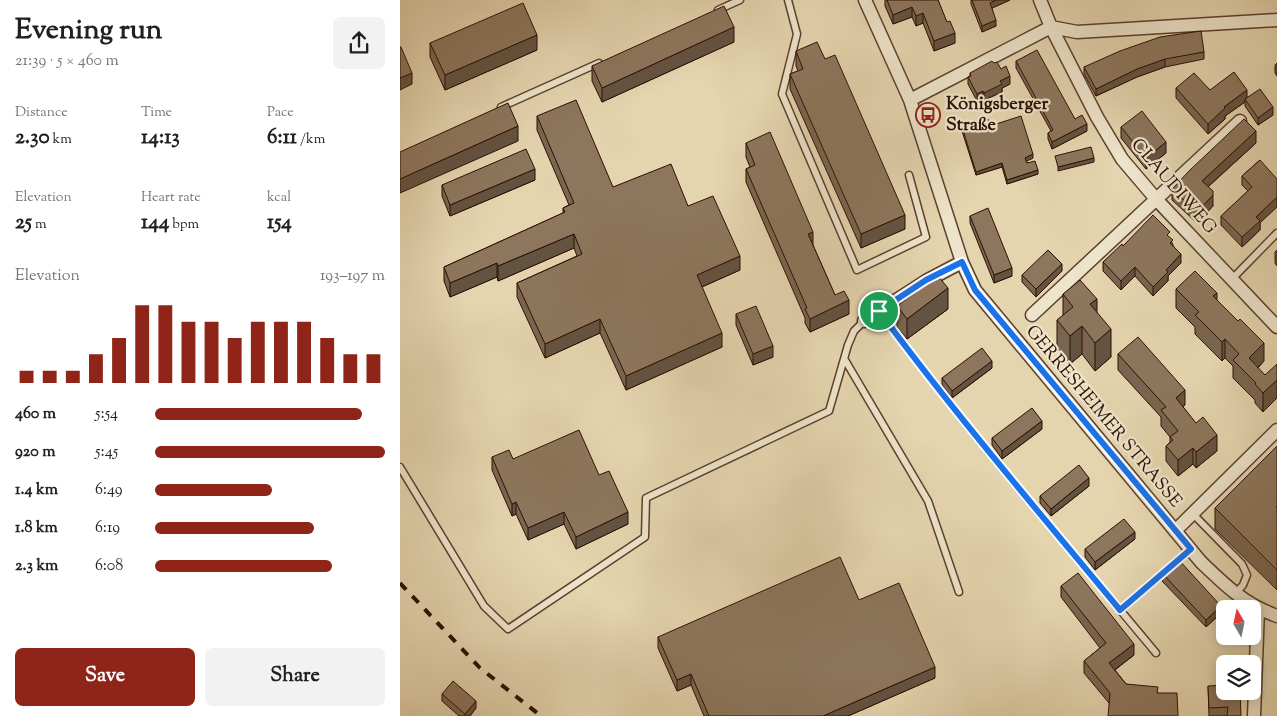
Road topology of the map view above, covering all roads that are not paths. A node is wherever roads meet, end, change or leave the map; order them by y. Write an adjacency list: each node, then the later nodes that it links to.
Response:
1 (740, 0): 5 (lane)
2 (788, 0): 12 (lane)
3 (865, 0): 9 (street, GERRESHEIMER STRASSE)
4 (1040, 0): 7 (street, CLAUDIWEG)
5 (713, 12)
6 (1277, 20): 7 (street)
7 (1051, 27): 9 (street); 13 (street, CLAUDIWEG)
8 (606, 60): 10 (lane)
9 (910, 100): 15 (street, GERRESHEIMER STRASSE)
10 (498, 109)
11 (1240, 121): 13 (street)
12 (910, 174)
13 (1156, 199): 16 (street, CLAUDIWEG); 18 (street)
14 (1277, 233): 16 (lane)
15 (962, 262): 17 (street); 25 (street, GERRESHEIMER STRASSE)
16 (1232, 279): 20 (street, CLAUDIWEG)
17 (879, 311): 19 (street); 30 (lane)
18 (1032, 315)
19 (864, 321): 21 (lane)
20 (1277, 327)
21 (845, 360): 23 (lane); 28 (lane)
22 (1277, 430): 24 (street)
23 (400, 467)
24 (1192, 514): 25 (street); 27 (lane)
25 (1175, 531): 26 (street, GERRESHEIMER STRASSE)
26 (1191, 549): 27 (street, GERRESHEIMER STRASSE); 30 (lane)
27 (1231, 590): 29 (street, GERRESHEIMER STRASSE)
28 (959, 592)
29 (1245, 600)
30 (1120, 610): 34 (lane)
31 (1261, 610): 32 (street, GERRESHEIMER STRASSE)
32 (1277, 616)
33 (1257, 645): 35 (street)
34 (1156, 653)
35 (1254, 716)

